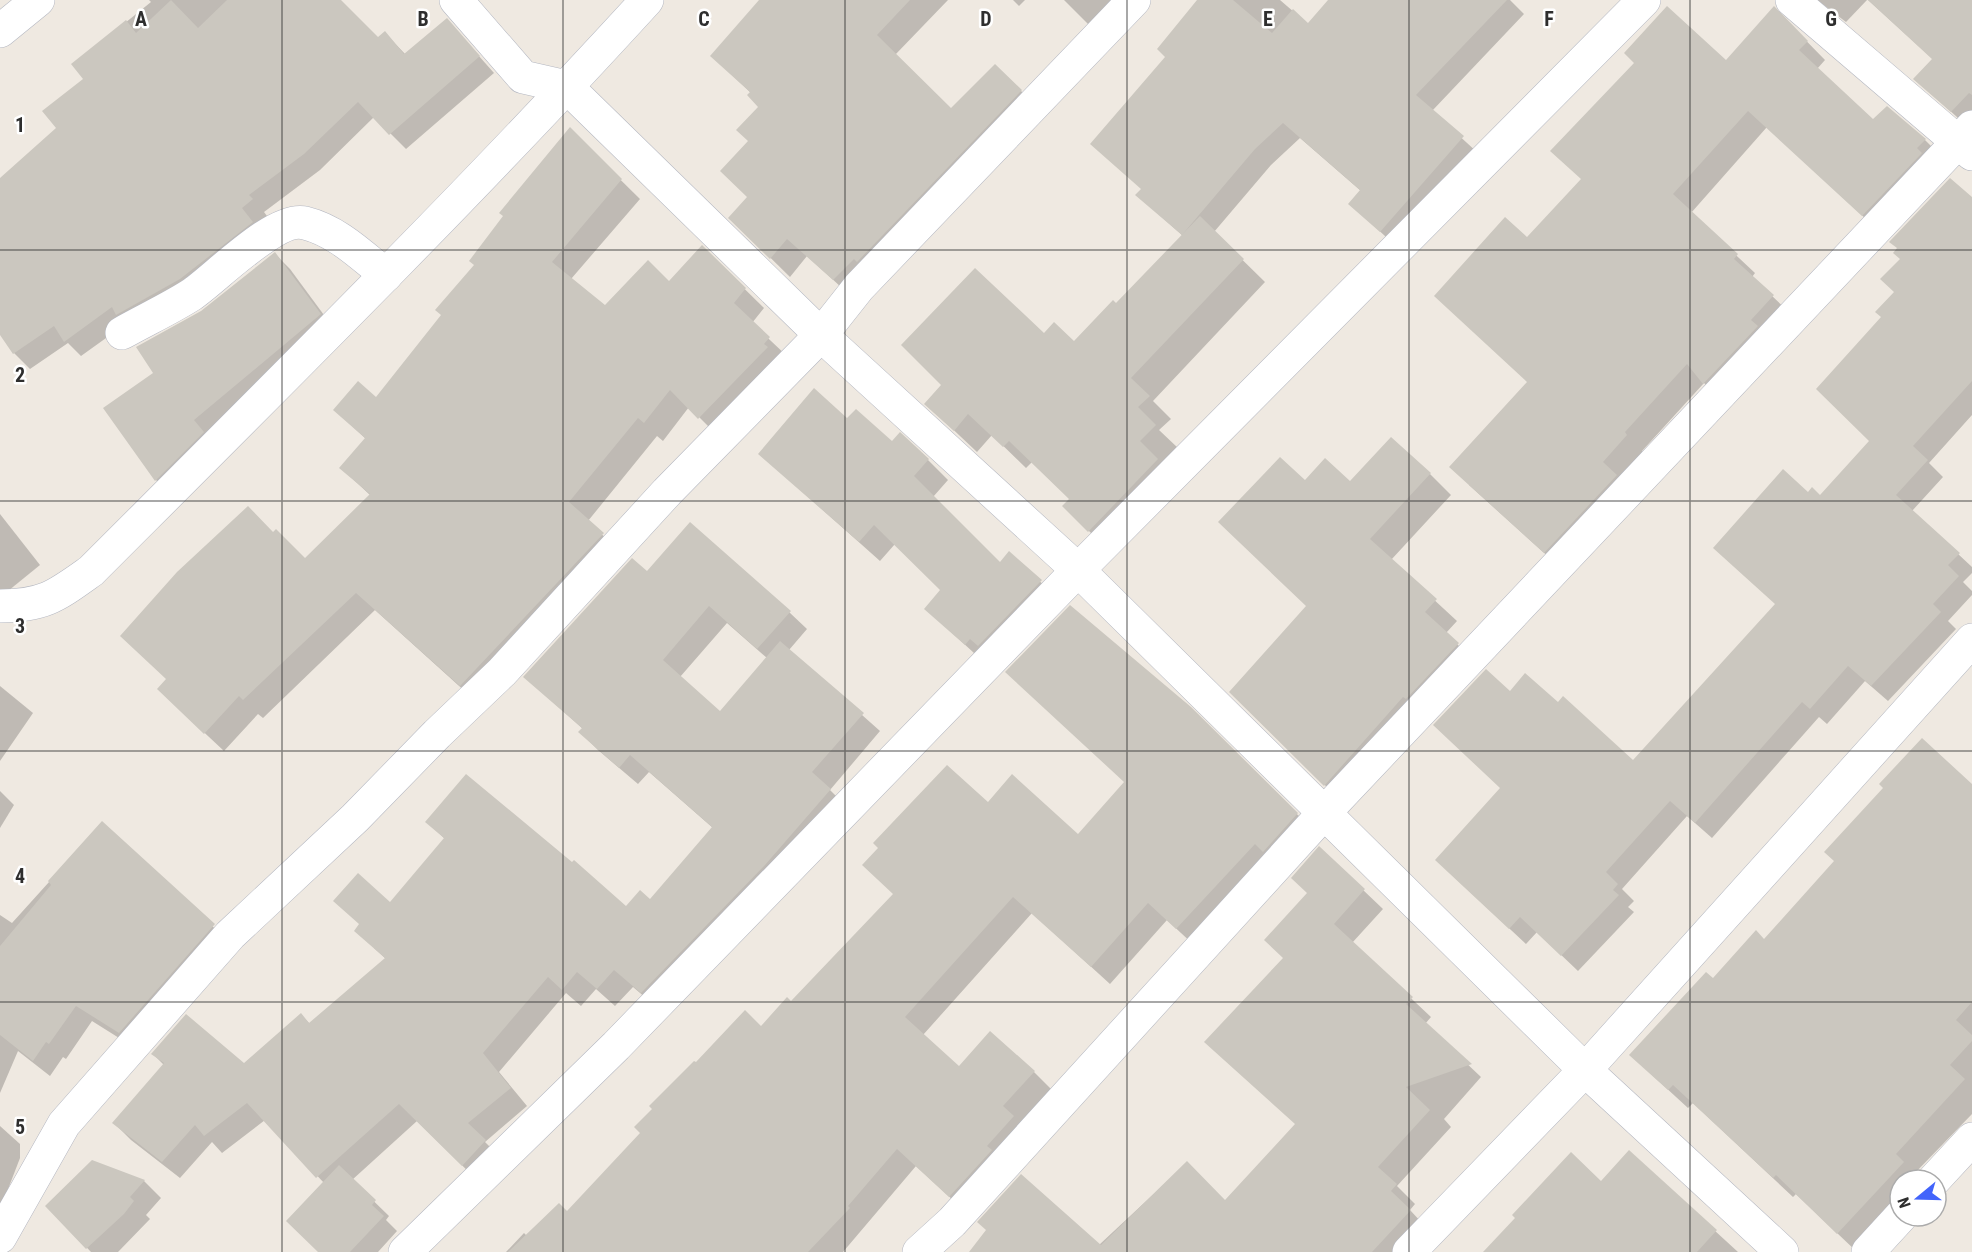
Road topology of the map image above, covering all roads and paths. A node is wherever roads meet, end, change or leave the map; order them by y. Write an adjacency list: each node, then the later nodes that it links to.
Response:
1 (38, 0): 7 (street)
2 (456, 0): 8 (street)
3 (647, 0): 8 (street)
4 (1134, 0): 12 (street)
5 (1644, 0): 13 (street)
6 (1792, 0): 9 (street)
7 (0, 31)
8 (567, 87): 10 (street); 12 (street)
9 (1967, 141): 16 (street)
10 (386, 275): 11 (street); 14 (street)
11 (122, 333)
12 (821, 335): 13 (street); 21 (street)
13 (1078, 570): 16 (street); 22 (street)
14 (0, 606)
15 (1972, 640): 17 (street)
16 (1324, 813): 17 (street); 23 (street)
17 (1585, 1070): 24 (street); 25 (street)
18 (1972, 1139): 19 (street)
19 (1945, 1168)
20 (1890, 1228): 26 (street)
21 (0, 1237)
22 (405, 1252)
23 (920, 1252)
24 (1409, 1252)
25 (1782, 1252)
26 (1868, 1252)

